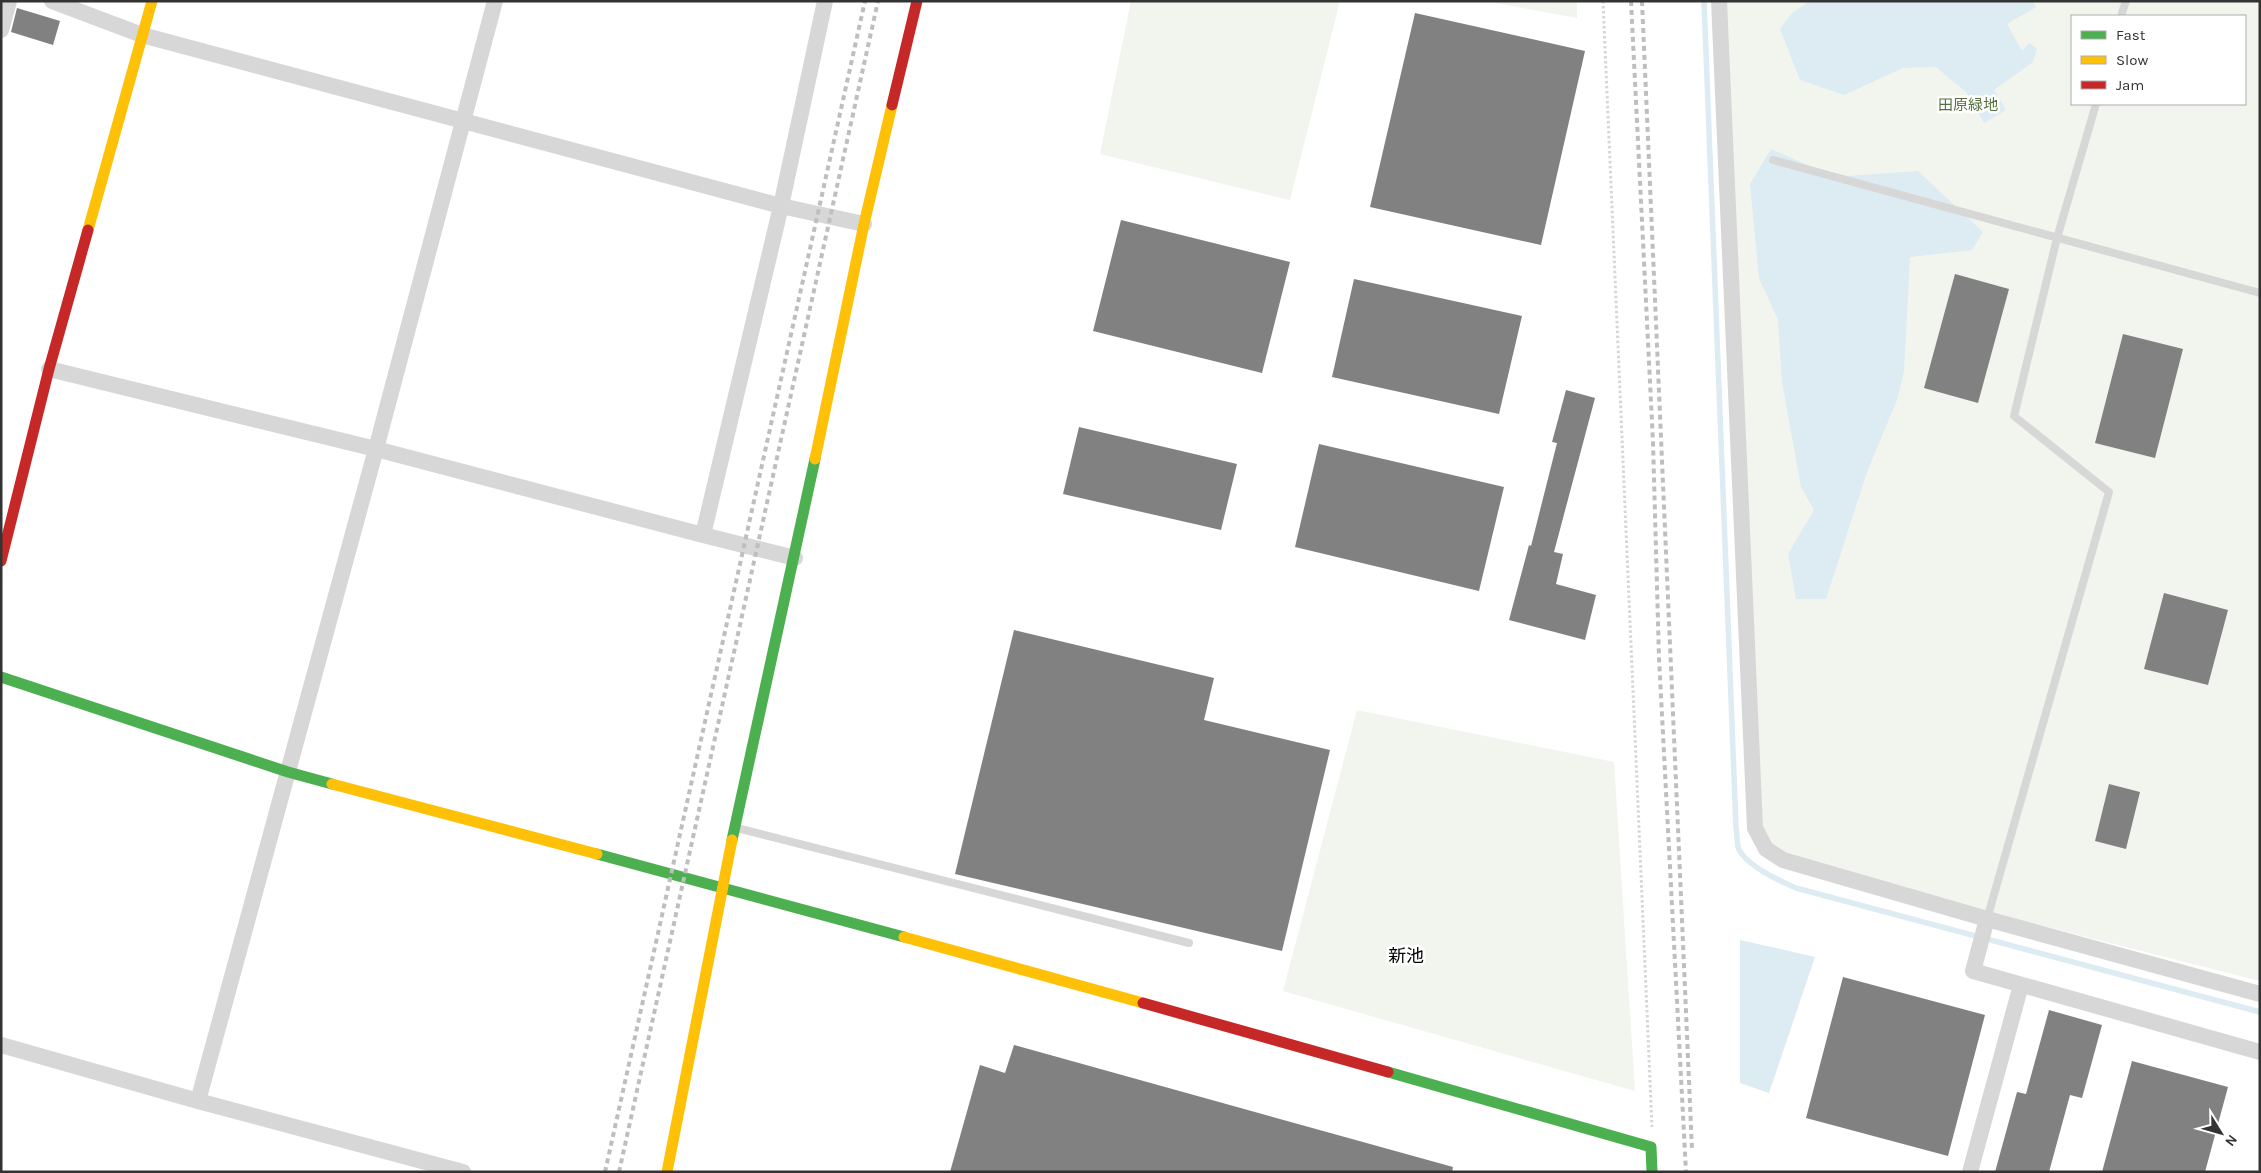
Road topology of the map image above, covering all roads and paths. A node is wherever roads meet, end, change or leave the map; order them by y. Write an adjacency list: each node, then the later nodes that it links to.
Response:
1 (9, 1): 11 (street)
2 (52, 1): 12 (street)
3 (152, 1): 12 (street)
4 (495, 1): 14 (street)
5 (825, 1): 16 (street)
6 (917, 1): 17 (street)
7 (1603, 1): 36 (path)
8 (1719, 1): 29 (street)
9 (2126, 1): 10 (lane)
10 (2122, 15)
11 (1, 30)
12 (142, 36): 14 (street); 20 (street)
13 (2096, 105): 18 (lane)
14 (464, 122): 16 (street); 21 (street)
15 (1773, 160): 18 (lane)
16 (782, 206): 17 (street); 22 (street)
17 (864, 224): 23 (street)
18 (2057, 238): 19 (lane); 29 (lane)
19 (2260, 293)
20 (49, 369): 21 (street); 24 (street)
21 (376, 449): 22 (street); 26 (street)
22 (703, 535): 23 (street)
23 (795, 558): 27 (street)
24 (1, 561)
25 (1, 677): 26 (street)
26 (288, 772): 28 (street); 35 (street)
27 (735, 828): 28 (street); 30 (lane)
28 (721, 887): 36 (street); 38 (street)
29 (1987, 919): 31 (street); 32 (street)
30 (1189, 943)
31 (2021, 985): 34 (street); 40 (street)
32 (2260, 994)
33 (1, 1045): 35 (street)
34 (2260, 1052)
35 (198, 1101): 37 (street)
36 (1651, 1147): 39 (street)
37 (463, 1172)
38 (667, 1172)
39 (1652, 1172)
40 (1970, 1172)

